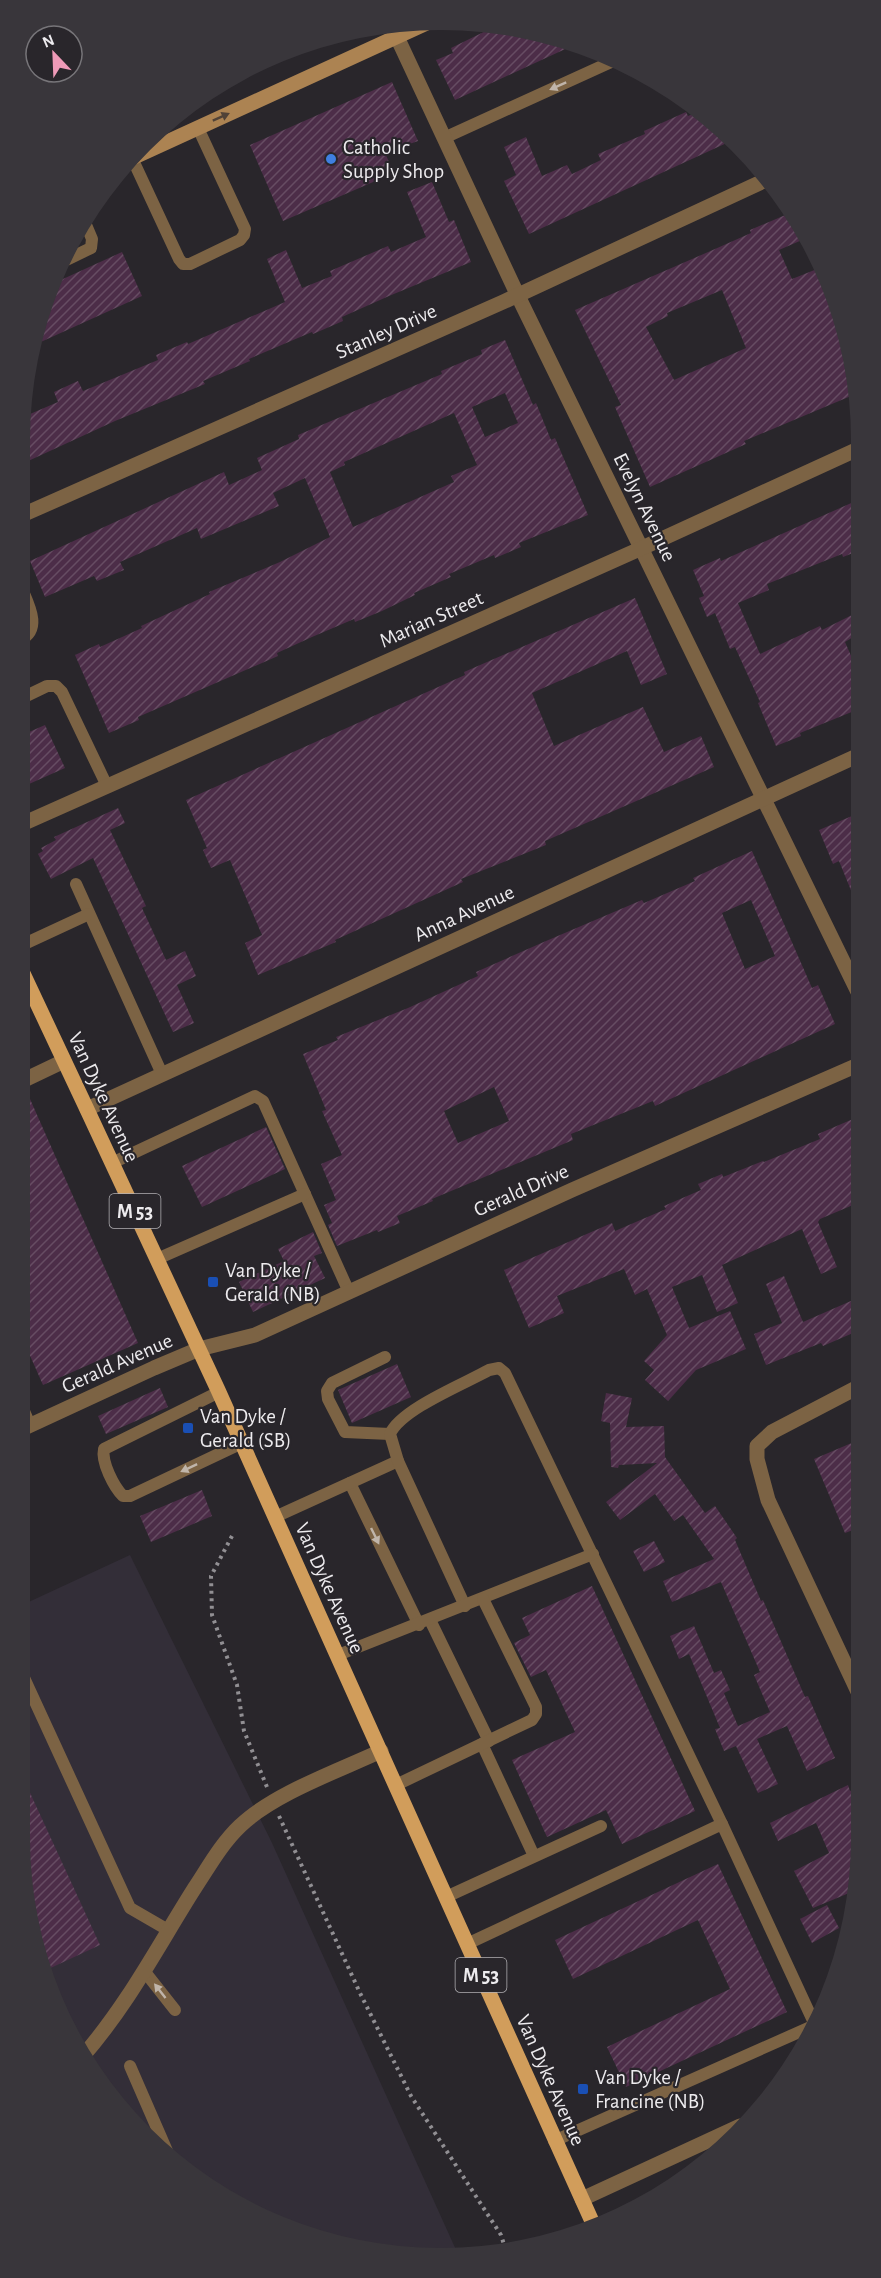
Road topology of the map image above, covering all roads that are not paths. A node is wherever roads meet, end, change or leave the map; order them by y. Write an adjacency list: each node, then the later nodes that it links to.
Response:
1 (408, 32): 3 (main road)
2 (399, 33): 3 (main road)
3 (397, 37): 5 (main road, one-way to 3); 6 (street, Evelyn Avenue)
4 (606, 64): 6 (lane, one-way to 6)
5 (198, 128): 7 (main road); 8 (lane)
6 (444, 138): 12 (street, Evelyn Avenue)
7 (150, 150)
8 (135, 167)
9 (760, 183): 12 (street, Stanley Drive)
10 (88, 230): 11 (lane)
11 (73, 257)
12 (518, 296): 14 (street, Stanley Drive); 15 (street, Evelyn Avenue)
13 (851, 452): 15 (street, Marian Street)
14 (30, 512)
15 (642, 548): 20 (street, Marian Street); 21 (street, Evelyn Avenue)
16 (30, 611): 17 (lane)
17 (30, 632)
18 (30, 695): 20 (lane)
19 (851, 759): 21 (street, Anna Avenue)
20 (107, 786): 22 (street, Marian Street)
21 (765, 798): 26 (street, Evelyn Avenue); 30 (street, Anna Avenue)
22 (30, 821)
23 (76, 884): 24 (lane)
24 (89, 914): 25 (lane); 30 (lane)
25 (30, 941)
26 (851, 977)
27 (30, 988): 28 (main road, Van Dyke Avenue / M 53)
28 (64, 1061): 31 (street); 32 (main road, Van Dyke Avenue / M 53)
29 (851, 1068): 36 (street, Gerald Drive)
30 (162, 1074): 32 (street, Anna Avenue)
31 (30, 1077)
32 (87, 1109): 33 (main road, Van Dyke Avenue / M 53)
33 (112, 1162): 34 (lane); 35 (main road, Van Dyke Avenue / M 53)
34 (305, 1194): 35 (lane); 36 (lane)
35 (157, 1259): 37 (main road, Van Dyke Avenue / M 53)
36 (349, 1292): 37 (street, Gerald Drive)
37 (199, 1349): 40 (main road, Van Dyke Avenue / M 53); 41 (street, Gerald Avenue)
38 (385, 1357): 42 (lane)
39 (851, 1391): 52 (street)
40 (219, 1392): 43 (main road, Van Dyke Avenue / M 53); 43 (lane, one-way to 40)
41 (30, 1426)
42 (390, 1434): 44 (lane); 47 (lane)
43 (242, 1443): 46 (main road, Van Dyke Avenue / M 53)
44 (398, 1461): 45 (lane); 49 (lane)
45 (350, 1483): 46 (lane); 50 (lane, one-way to 50)
46 (275, 1517): 51 (main road, Van Dyke Avenue / M 53)
47 (593, 1554): 48 (lane); 57 (lane)
48 (483, 1599): 49 (lane); 54 (lane)
49 (465, 1606): 50 (lane)
50 (424, 1622): 51 (lane); 54 (lane)
51 (338, 1655): 55 (main road, Van Dyke Avenue / M 53)
52 (851, 1677)
53 (30, 1692): 61 (lane)
54 (485, 1742): 56 (lane); 59 (lane)
55 (381, 1751): 56 (main road, Van Dyke Avenue / M 53); 61 (street)
56 (396, 1785): 60 (main road, Van Dyke Avenue / M 53)
57 (722, 1824): 62 (lane); 65 (lane)
58 (601, 1826): 59 (lane)
59 (534, 1856): 60 (lane)
60 (446, 1897): 62 (main road, Van Dyke Avenue / M 53)
61 (168, 1930): 63 (street)
62 (467, 1944): 71 (main road, Van Dyke Avenue / M 53)
63 (145, 1972): 64 (lane, one-way to 63); 67 (street)
64 (176, 2010)
65 (810, 2016)
66 (802, 2032): 71 (lane)
67 (89, 2049)
68 (130, 2066): 70 (lane)
69 (726, 2132): 72 (street)
70 (161, 2138)
71 (554, 2141): 72 (main road, Van Dyke Avenue / M 53)
72 (582, 2199): 73 (main road, Van Dyke Avenue / M 53)
73 (591, 2219)

